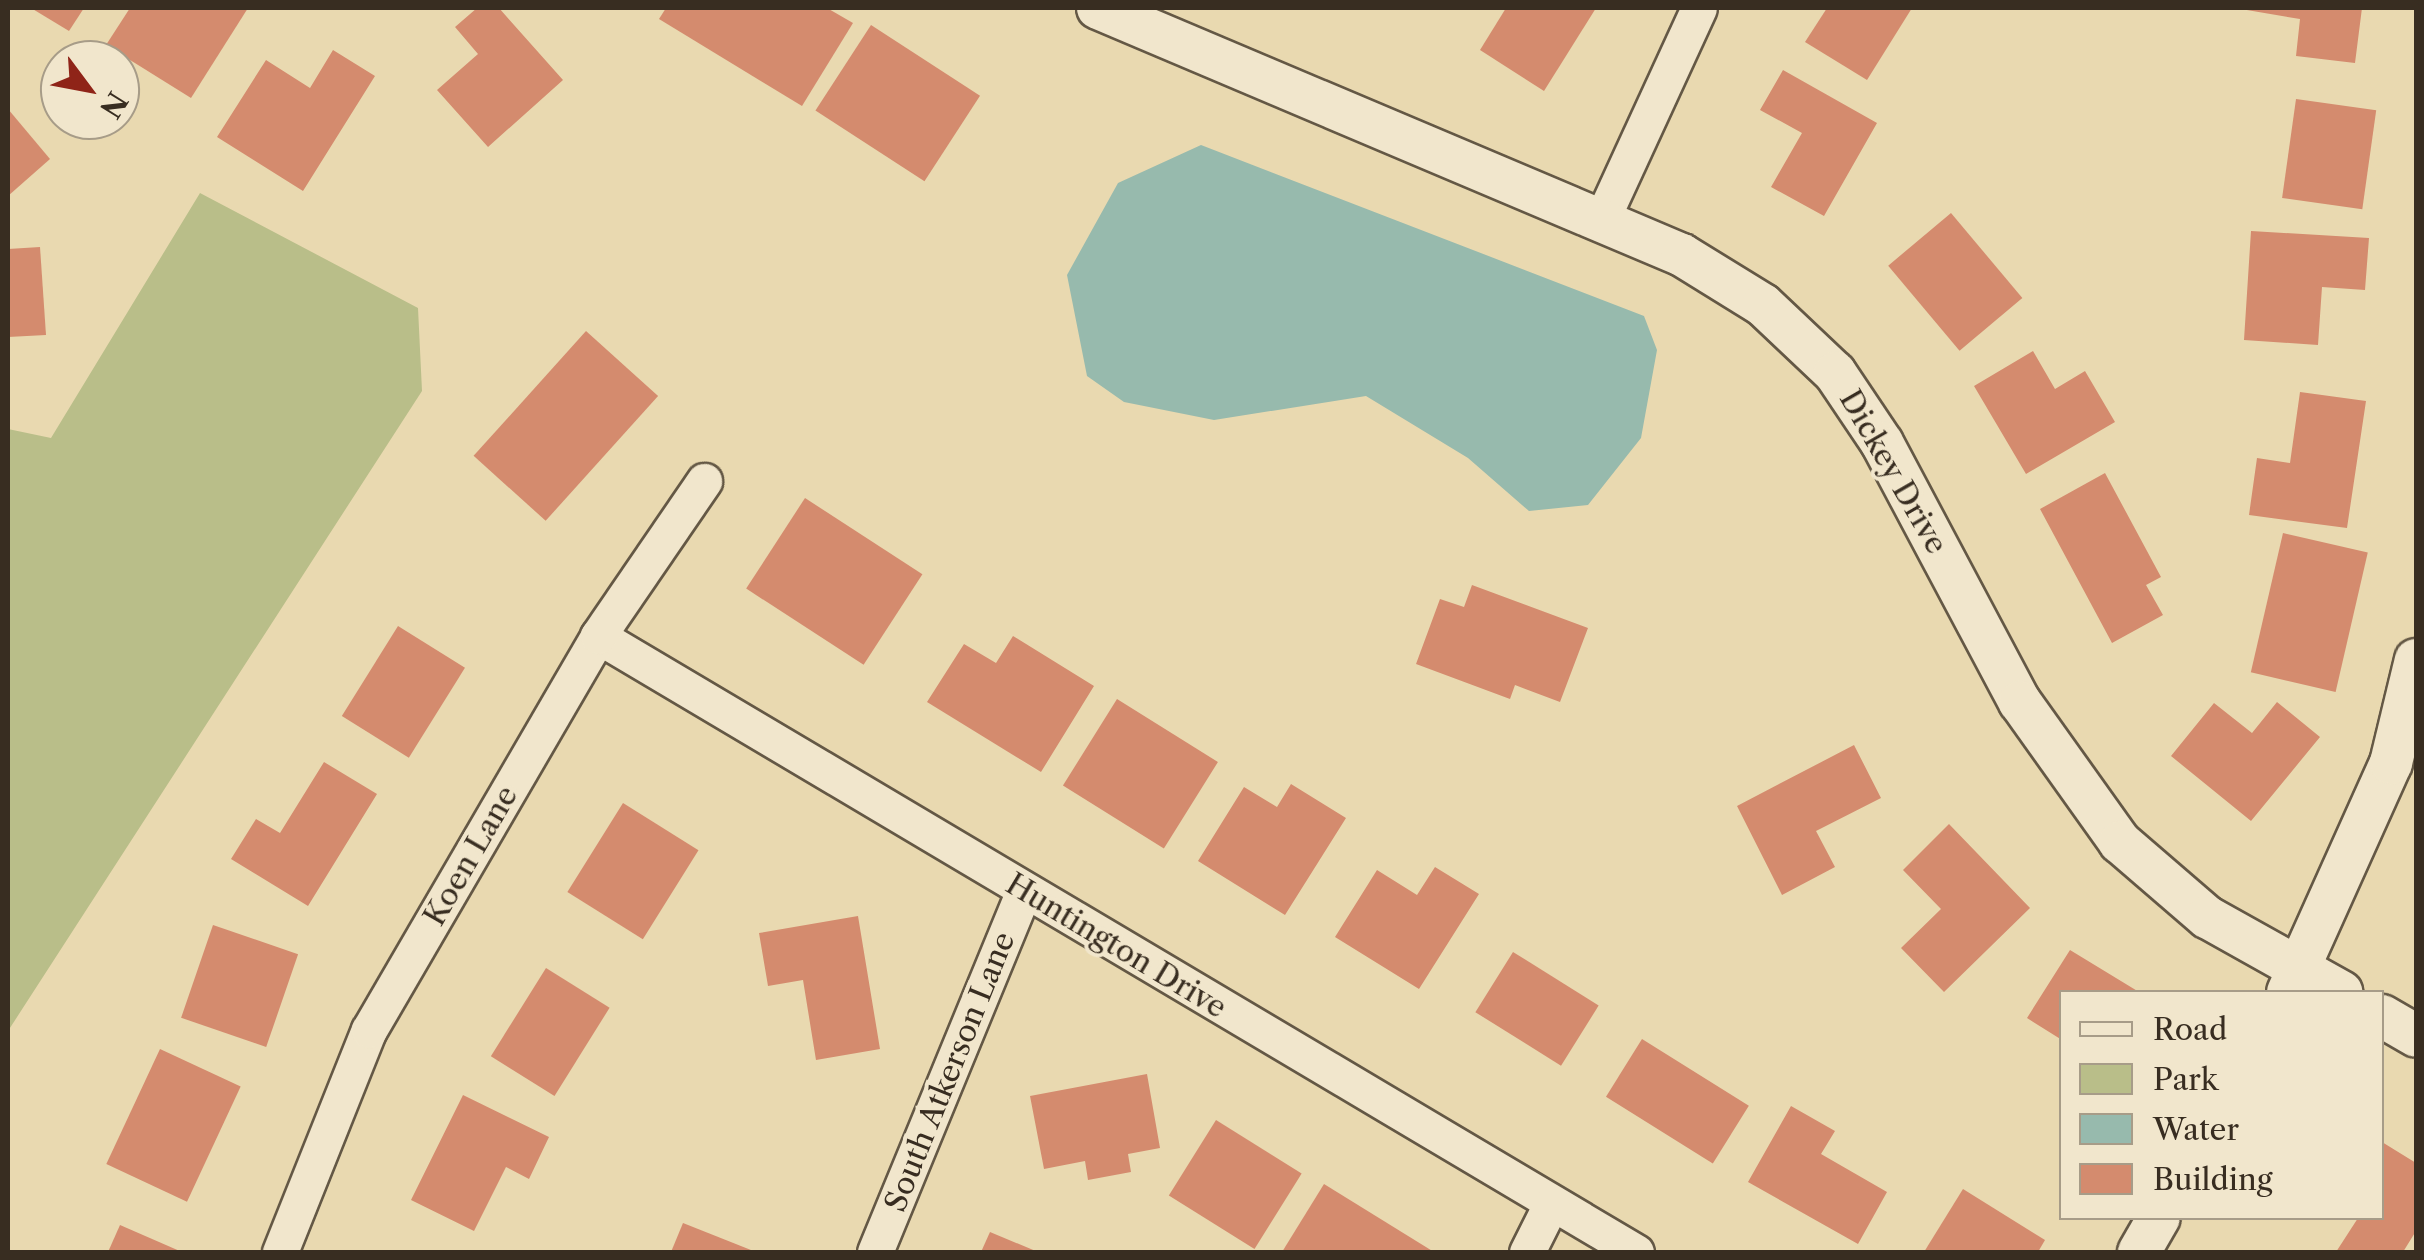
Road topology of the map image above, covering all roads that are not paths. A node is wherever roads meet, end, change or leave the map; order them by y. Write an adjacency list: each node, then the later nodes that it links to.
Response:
1 (1098, 8): 3 (street, Dickey Drive)
2 (1699, 8): 3 (street)
3 (1600, 220): 8 (street, Dickey Drive)
4 (704, 481): 5 (street, Koen Lane)
5 (598, 636): 7 (street, Huntington Drive); 14 (street, Koen Lane)
6 (2416, 660): 8 (street)
7 (1024, 891): 12 (street, Huntington Drive); 15 (street, South Atkerson Lane)
8 (2295, 981): 9 (street, Dickey Drive)
9 (2333, 990)
10 (2384, 1017): 11 (street)
11 (2416, 1036)
12 (1551, 1204): 16 (street); 17 (street, Huntington Drive)
13 (2158, 1220): 18 (street)
14 (280, 1252)
15 (875, 1252)
16 (1527, 1252)
17 (1636, 1252)
18 (2138, 1252)

